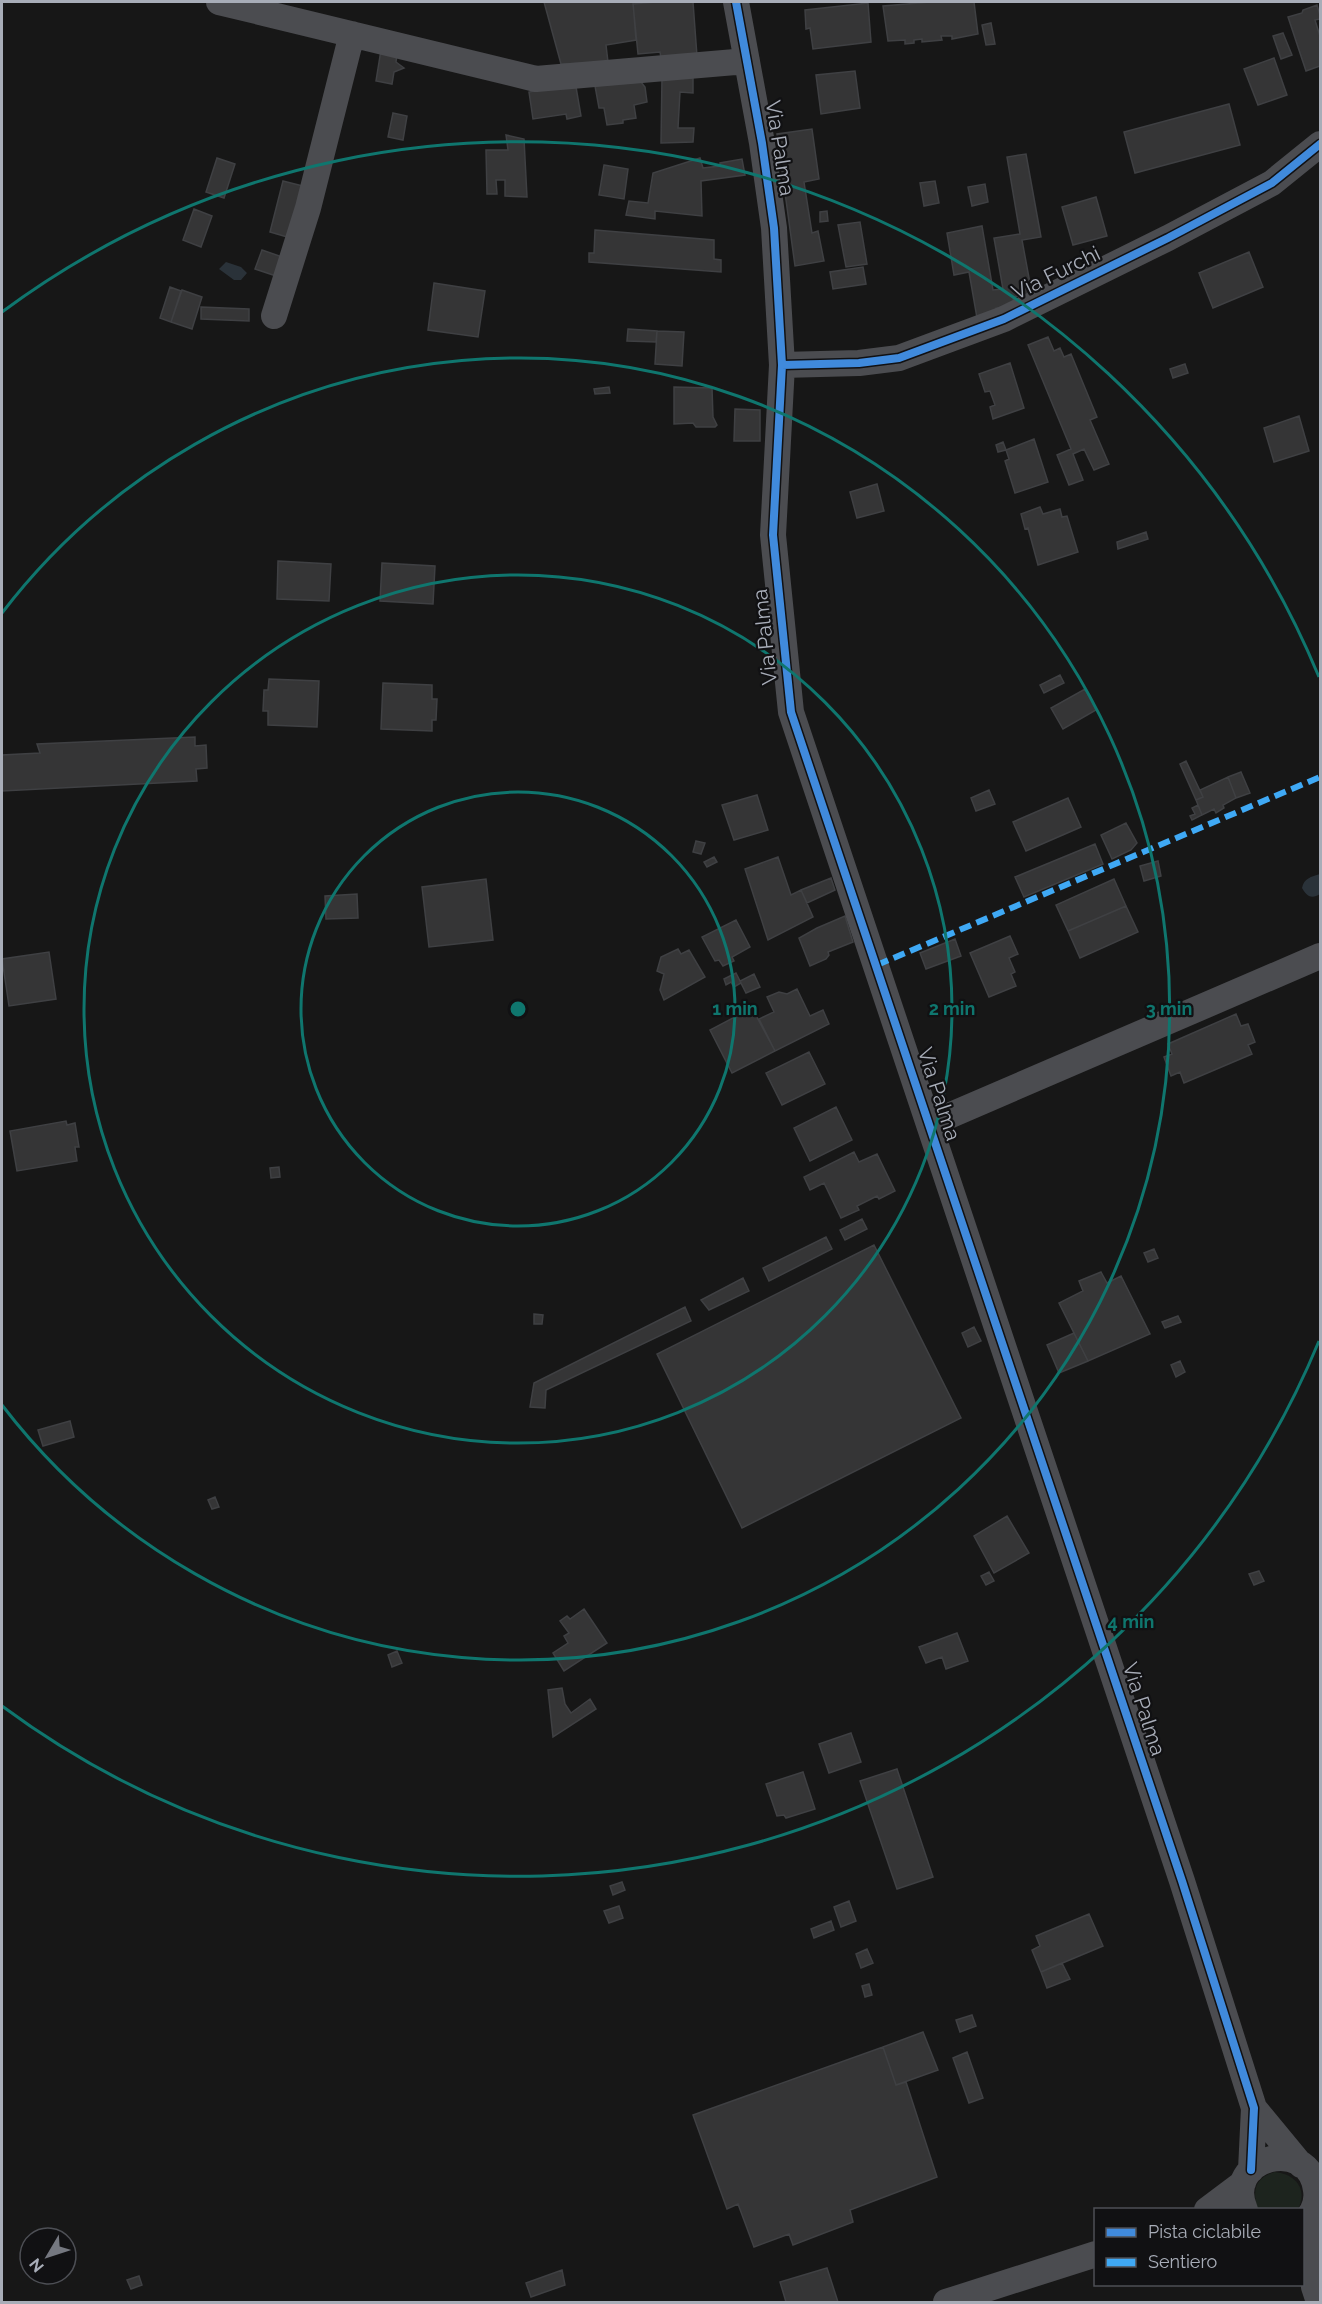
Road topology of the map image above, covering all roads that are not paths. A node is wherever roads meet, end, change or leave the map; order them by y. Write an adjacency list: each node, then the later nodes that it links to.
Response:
1 (219, 2): 3 (street)
2 (736, 2): 4 (street, Via Palma)
3 (352, 34): 4 (street); 6 (street)
4 (747, 62): 7 (street, Via Palma)
5 (1320, 144): 7 (street, Via Furchi)
6 (274, 316)
7 (782, 365): 9 (street, Via Palma)
8 (1320, 956): 9 (street)
9 (930, 1124): 10 (street, Via Palma)
10 (1254, 2108): 11 (street, Via Palma); 12 (street, Via Palma)
11 (1310, 2168): 12 (street); 15 (street)
12 (1247, 2177): 13 (street); 14 (street, Via Palma)
13 (1209, 2208)
14 (1245, 2208)
15 (1311, 2212): 17 (street)
16 (1094, 2254): 18 (street)
17 (1312, 2288)
18 (946, 2302)

